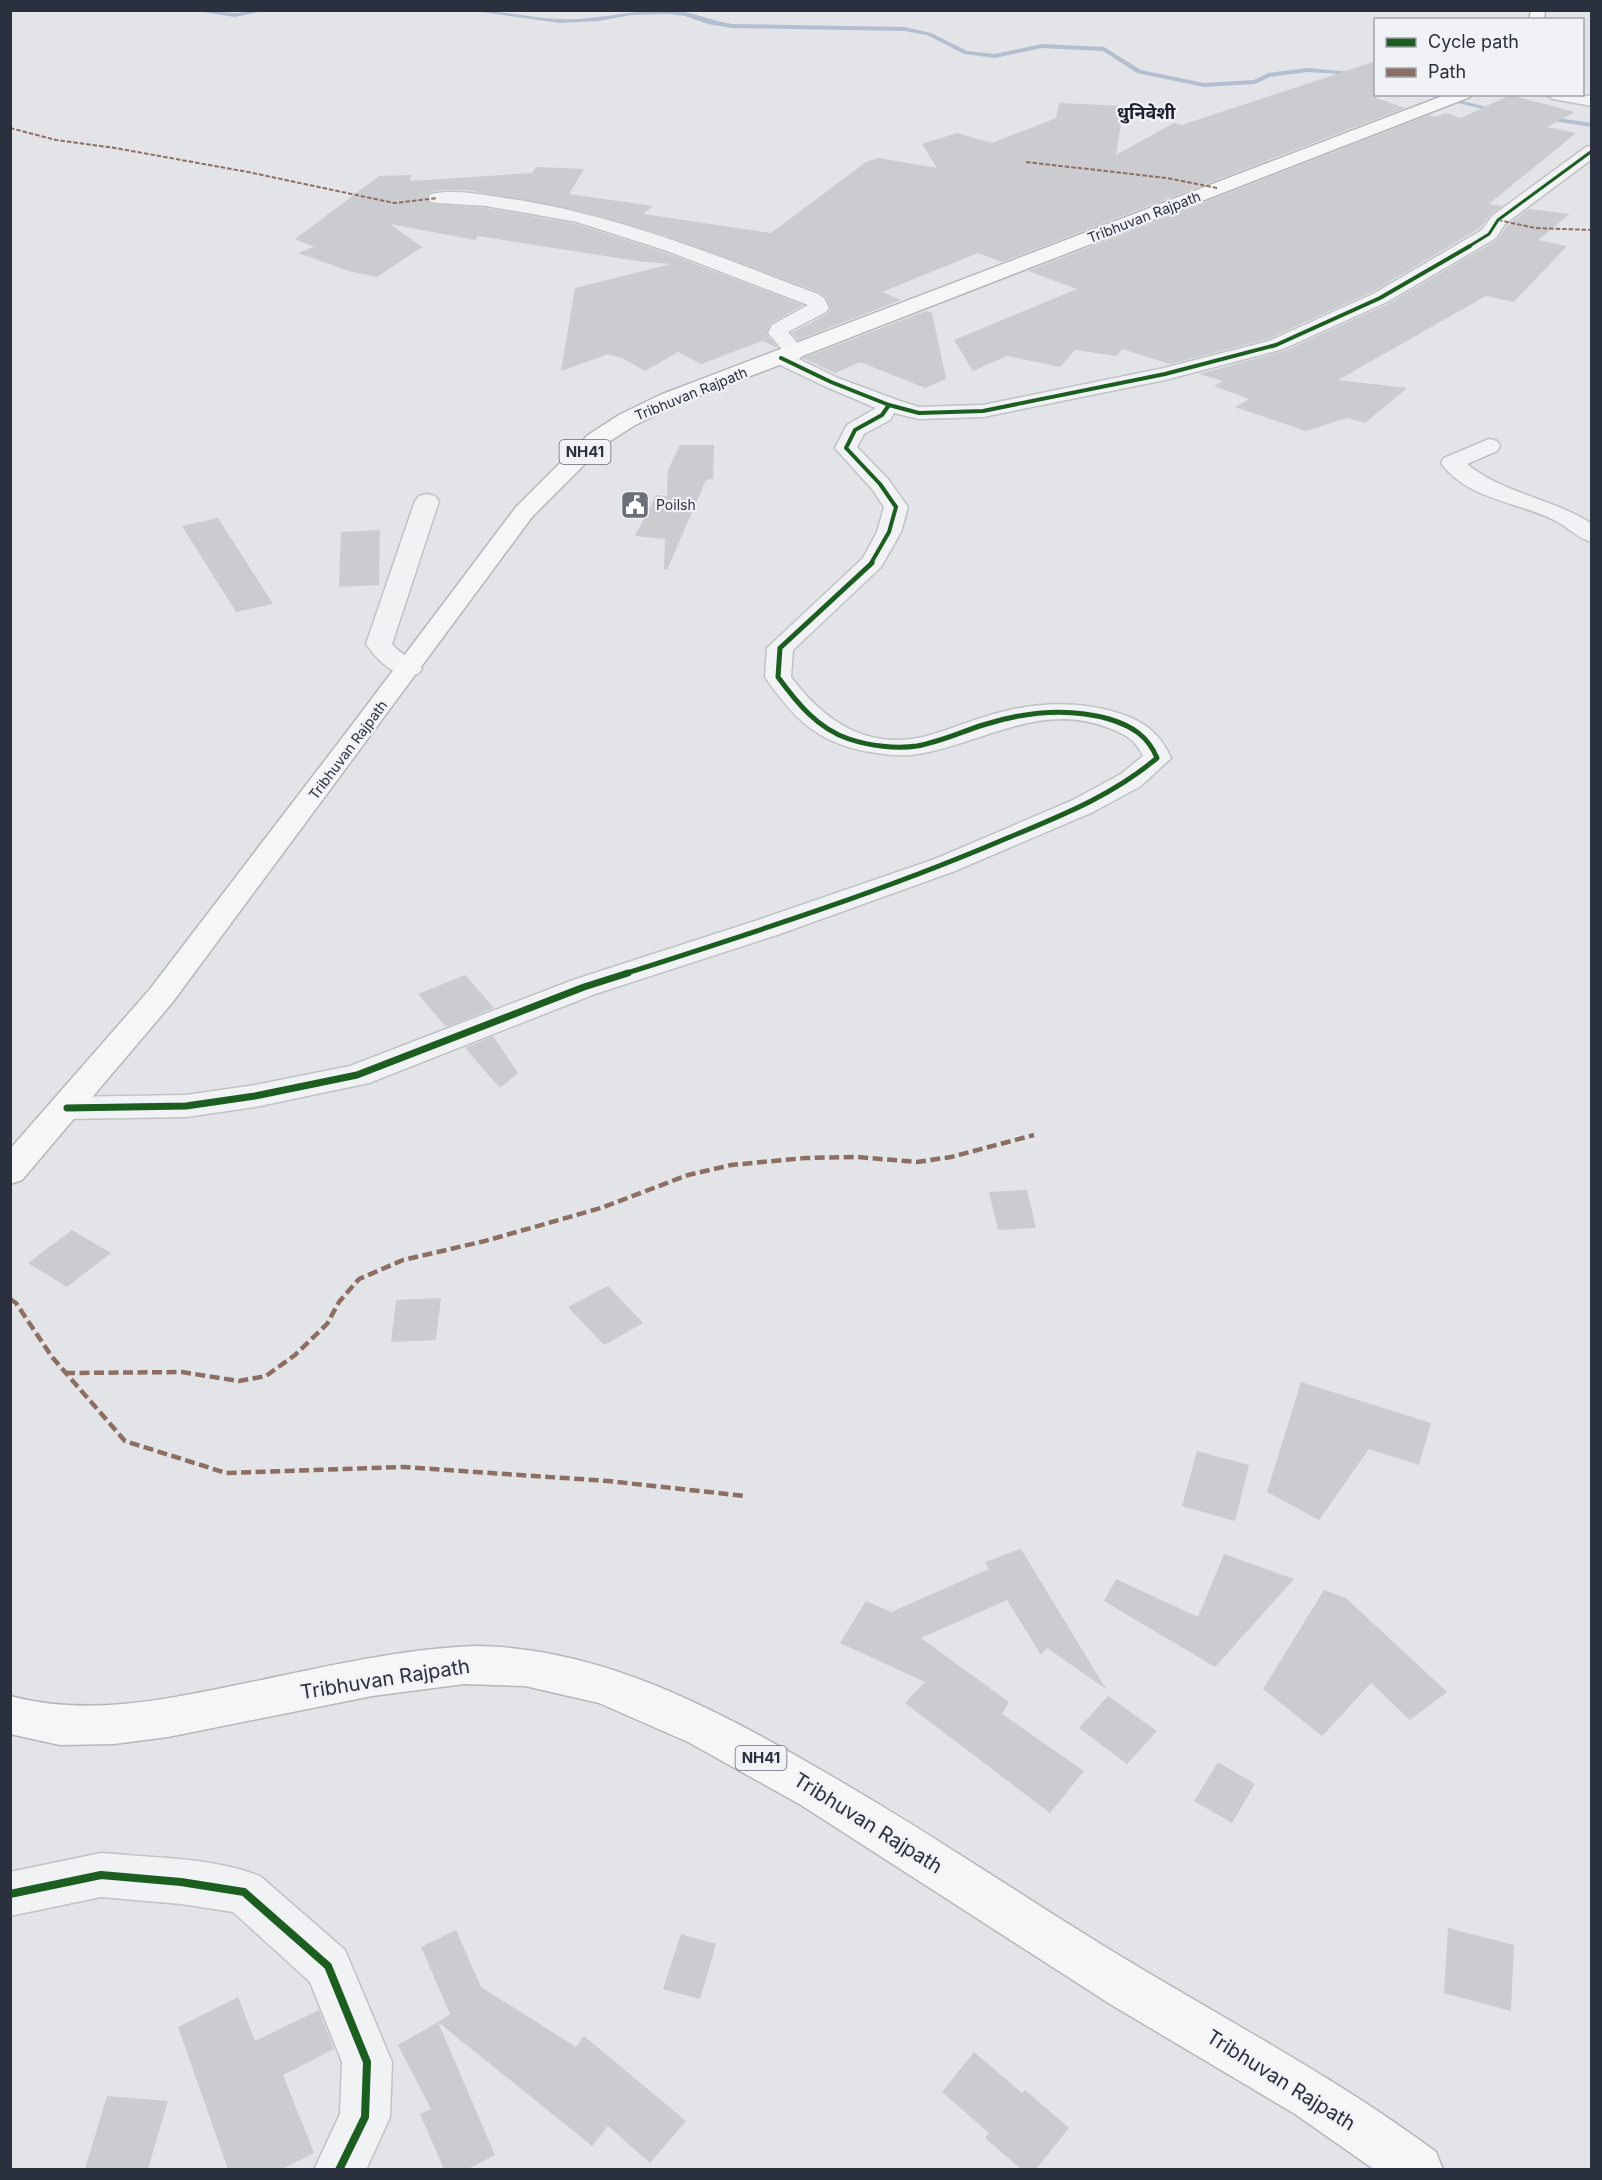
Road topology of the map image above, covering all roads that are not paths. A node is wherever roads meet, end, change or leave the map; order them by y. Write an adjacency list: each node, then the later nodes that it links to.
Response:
1 (1564, 96): 3 (street)
2 (1452, 99): 6 (highway, Tribhuvan Rajpath / NH41)
3 (1592, 101)
4 (1592, 151): 7 (street)
5 (437, 198): 6 (street)
6 (788, 355): 7 (street); 11 (highway, Tribhuvan Rajpath / NH41)
7 (889, 405): 12 (street)
8 (1489, 446): 10 (street)
9 (427, 501): 11 (street)
10 (1592, 535)
11 (409, 669): 12 (highway, Tribhuvan Rajpath / NH41)
12 (67, 1108): 13 (highway, Tribhuvan Rajpath / NH41)
13 (10, 1172)
14 (10, 1715): 17 (highway, Tribhuvan Rajpath / NH41)
15 (10, 1894): 16 (street)
16 (339, 2169)
17 (1418, 2169)

